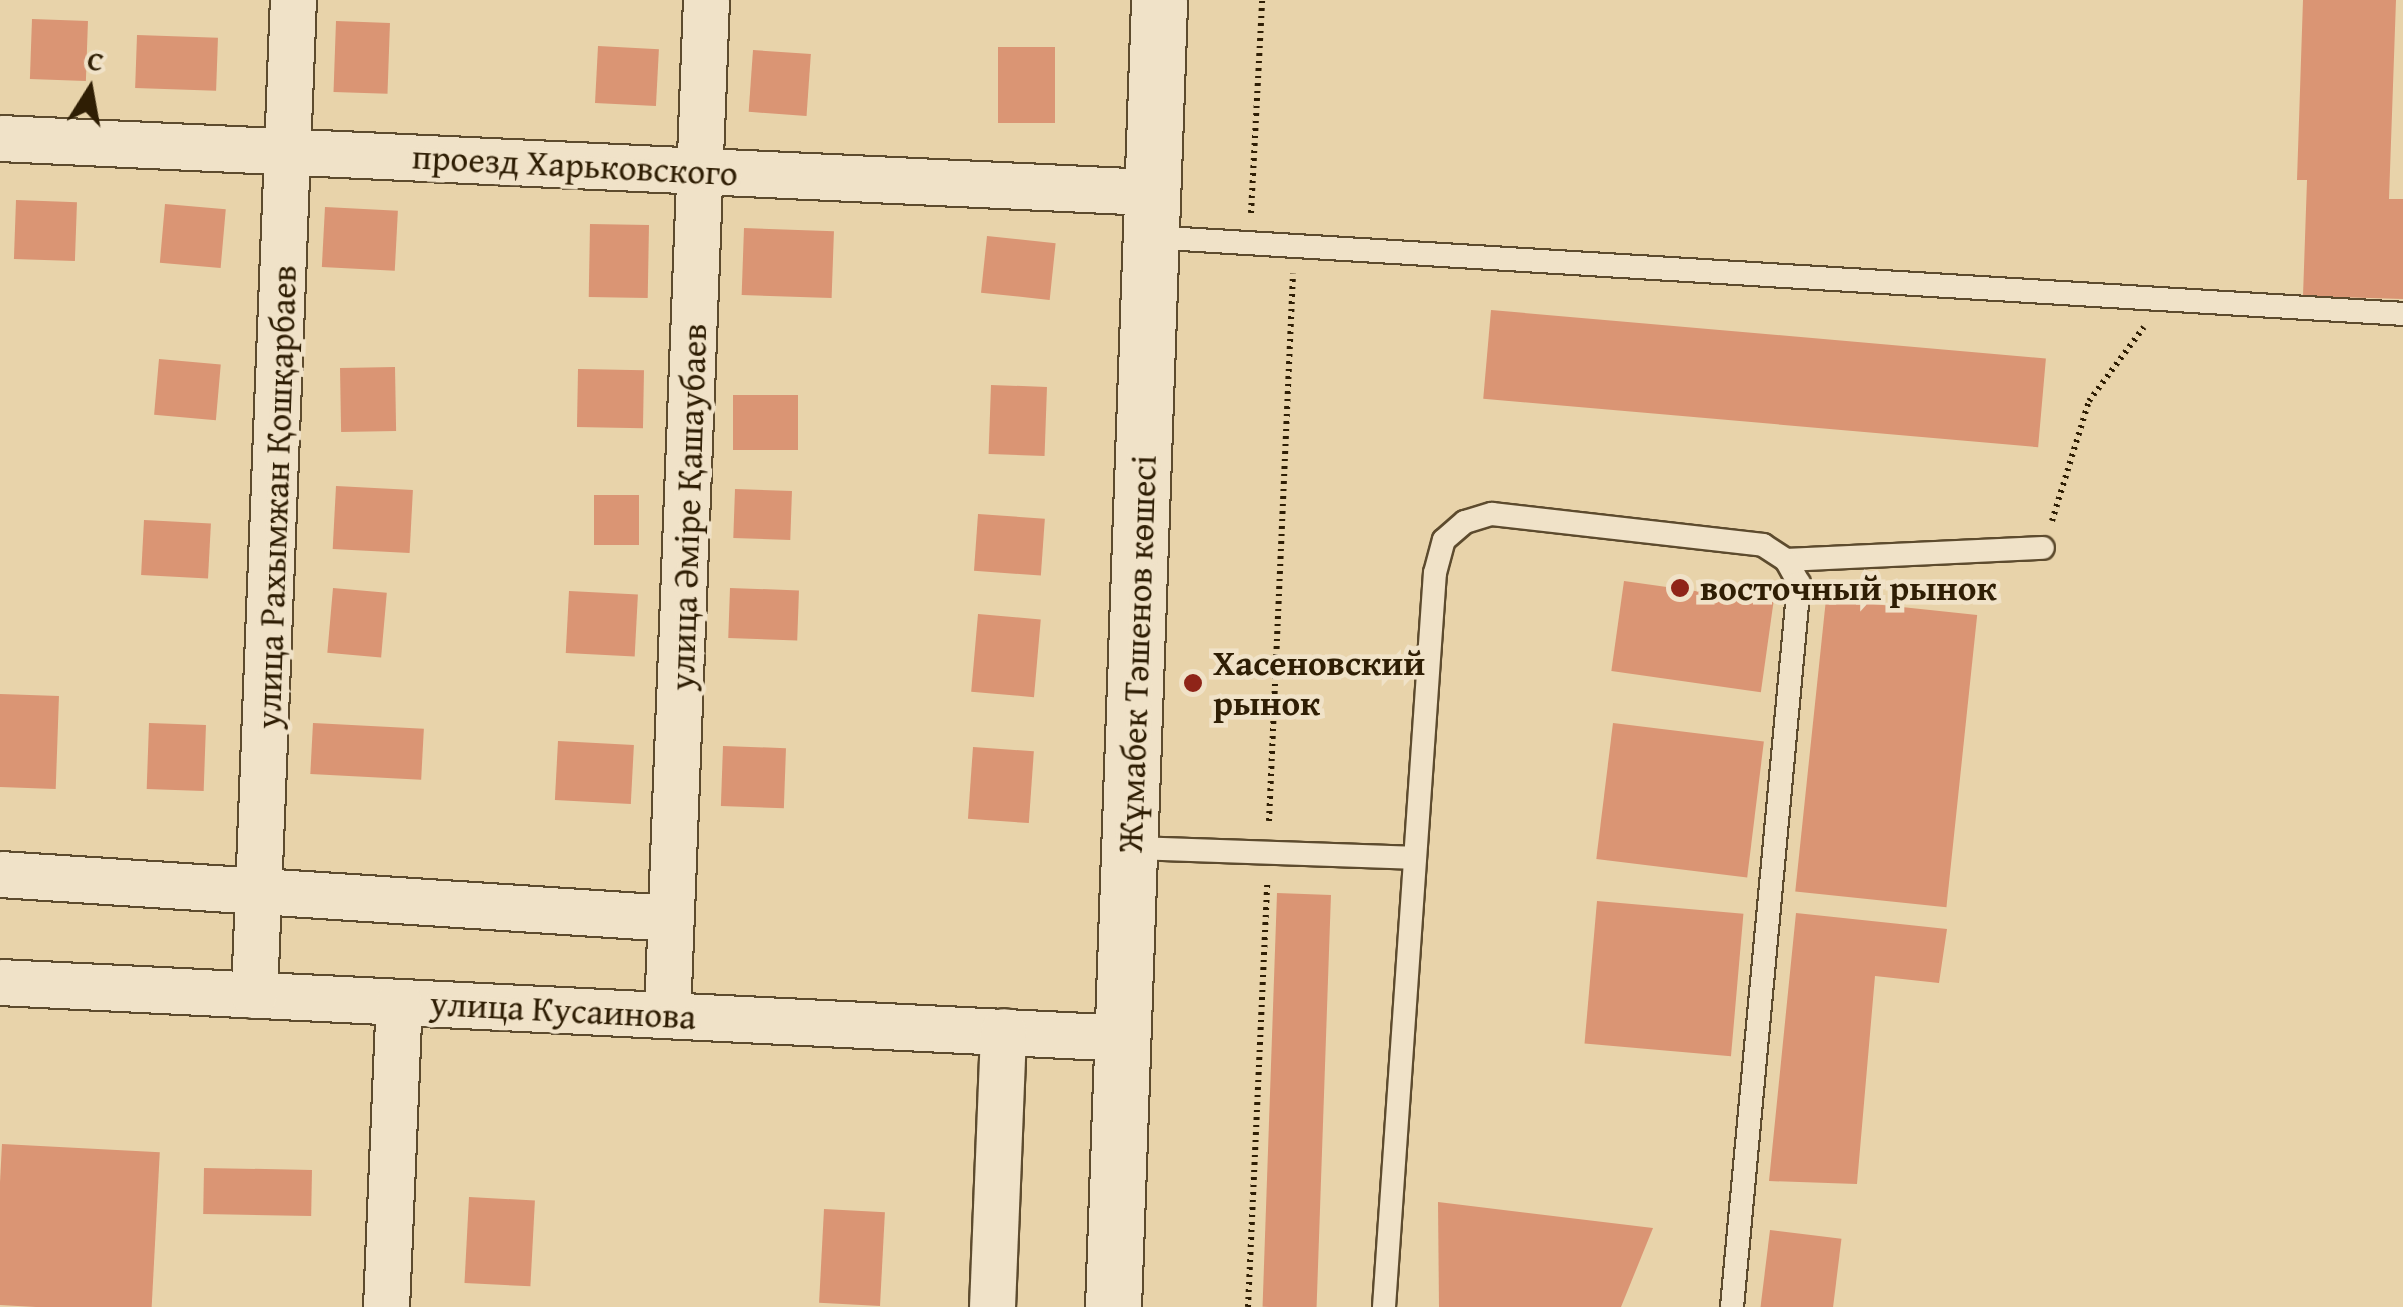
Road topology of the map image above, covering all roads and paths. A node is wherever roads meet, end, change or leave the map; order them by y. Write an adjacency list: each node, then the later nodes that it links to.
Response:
1 (293, 0): 6 (street, улица Рахымжан Қошқарбаев)
2 (706, 0): 7 (street, улица Әміре Қашаубаев)
3 (1158, 0): 8 (main road, Жұмабек Тәшенов көшесі)
4 (1262, 0): 9 (path)
5 (0, 138): 6 (street, проезд Харьковского)
6 (291, 151): 7 (street, проезд Харьковского); 19 (street, улица Рахымжан Қошқарбаев)
7 (702, 171): 8 (street, проезд Харьковского); 20 (street, улица Әміре Қашаубаев)
8 (1150, 215): 9 (lane); 15 (main road, Жұмабек Тәшенов көшесі)
9 (1249, 244): 10 (lane)
10 (1294, 246): 11 (lane); 16 (path)
11 (2162, 302): 12 (lane); 13 (path)
12 (2403, 314)
13 (2043, 548): 14 (lane)
14 (1786, 560): 17 (lane); 32 (lane)
15 (1131, 848): 16 (lane); 26 (main road, Жұмабек Тәшенов көшесі)
16 (1268, 855): 17 (lane); 30 (path)
17 (1415, 858): 31 (lane)
18 (0, 874): 19 (street)
19 (259, 887): 20 (street); 22 (street, улица Рахымжан Қошқарбаев)
20 (670, 918): 24 (street, улица Әміре Қашаубаев)
21 (0, 982): 22 (street, улица Кусаинова)
22 (254, 995): 23 (street, улица Кусаинова)
23 (399, 1002): 24 (street, улица Кусаинова); 27 (street)
24 (667, 1014): 25 (street, улица Кусаинова)
25 (1004, 1031): 26 (street, улица Кусаинова); 28 (street)
26 (1125, 1038): 29 (main road, Жұмабек Тәшенов көшесі)
27 (386, 1307)
28 (992, 1307)
29 (1113, 1307)
30 (1248, 1307)
31 (1384, 1307)
32 (1732, 1307)

